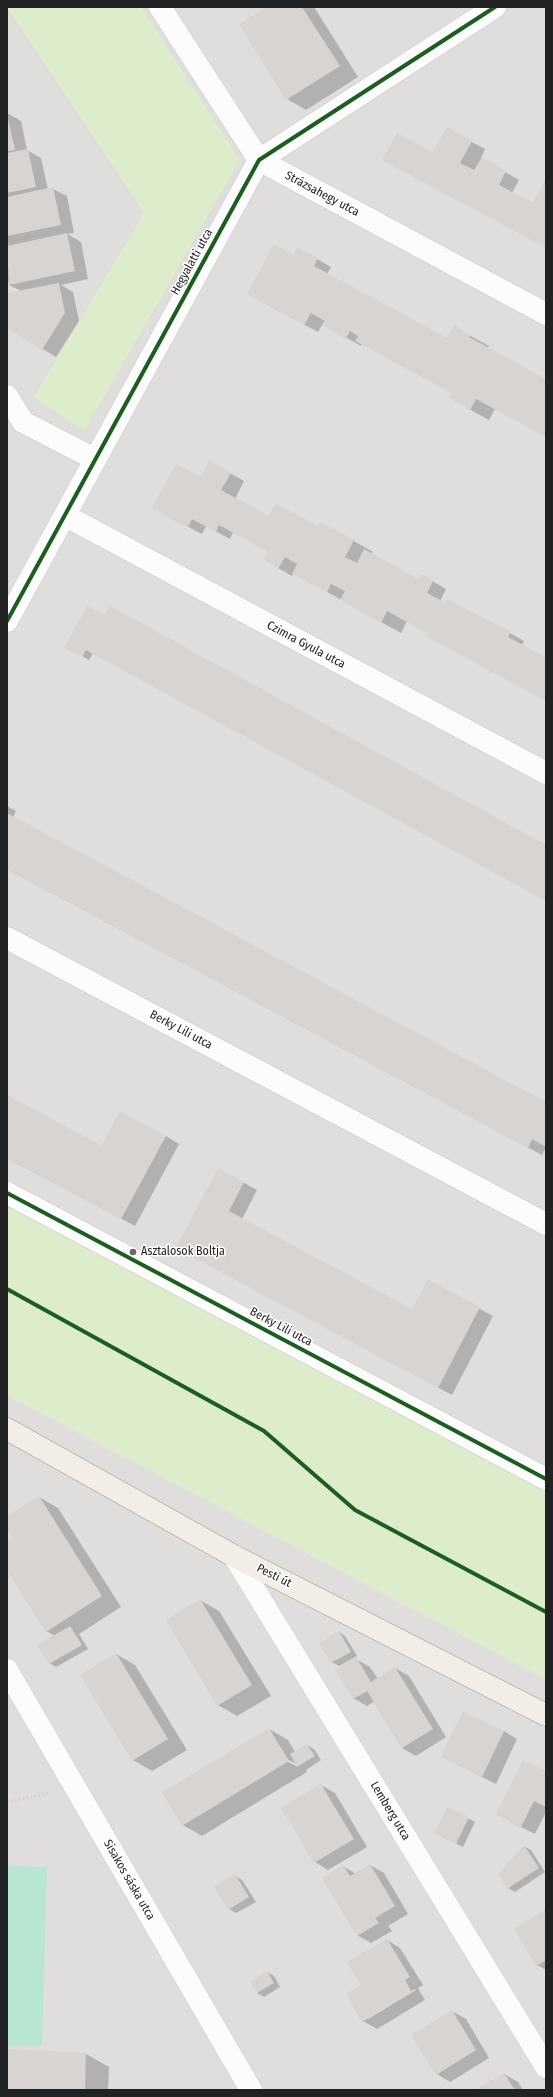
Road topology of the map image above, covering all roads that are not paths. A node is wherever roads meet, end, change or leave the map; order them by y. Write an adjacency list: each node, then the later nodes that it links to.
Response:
1 (160, 7): 3 (street, Strázsahegy utca)
2 (495, 7): 3 (street, Hegyalatti utca)
3 (259, 160): 4 (street, Strázsahegy utca); 6 (street, Hegyalatti utca)
4 (546, 314)
5 (7, 396): 6 (street)
6 (95, 458): 7 (street, Hegyalatti utca)
7 (66, 516): 8 (street, Hegyalatti utca); 9 (street, Czimra Gyula utca)
8 (7, 621)
9 (546, 773)
10 (7, 938): 12 (street, Berky Lili utca)
11 (7, 1193): 14 (street, Berky Lili utca)
12 (546, 1224)
13 (7, 1429): 15 (main road, Pesti út)
14 (546, 1479)
15 (234, 1556): 17 (main road, Pesti út); 18 (street, Lemberg utca)
16 (7, 1670): 19 (street, Sisakos sáska utca)
17 (546, 1715)
18 (546, 2067)
19 (251, 2090)

